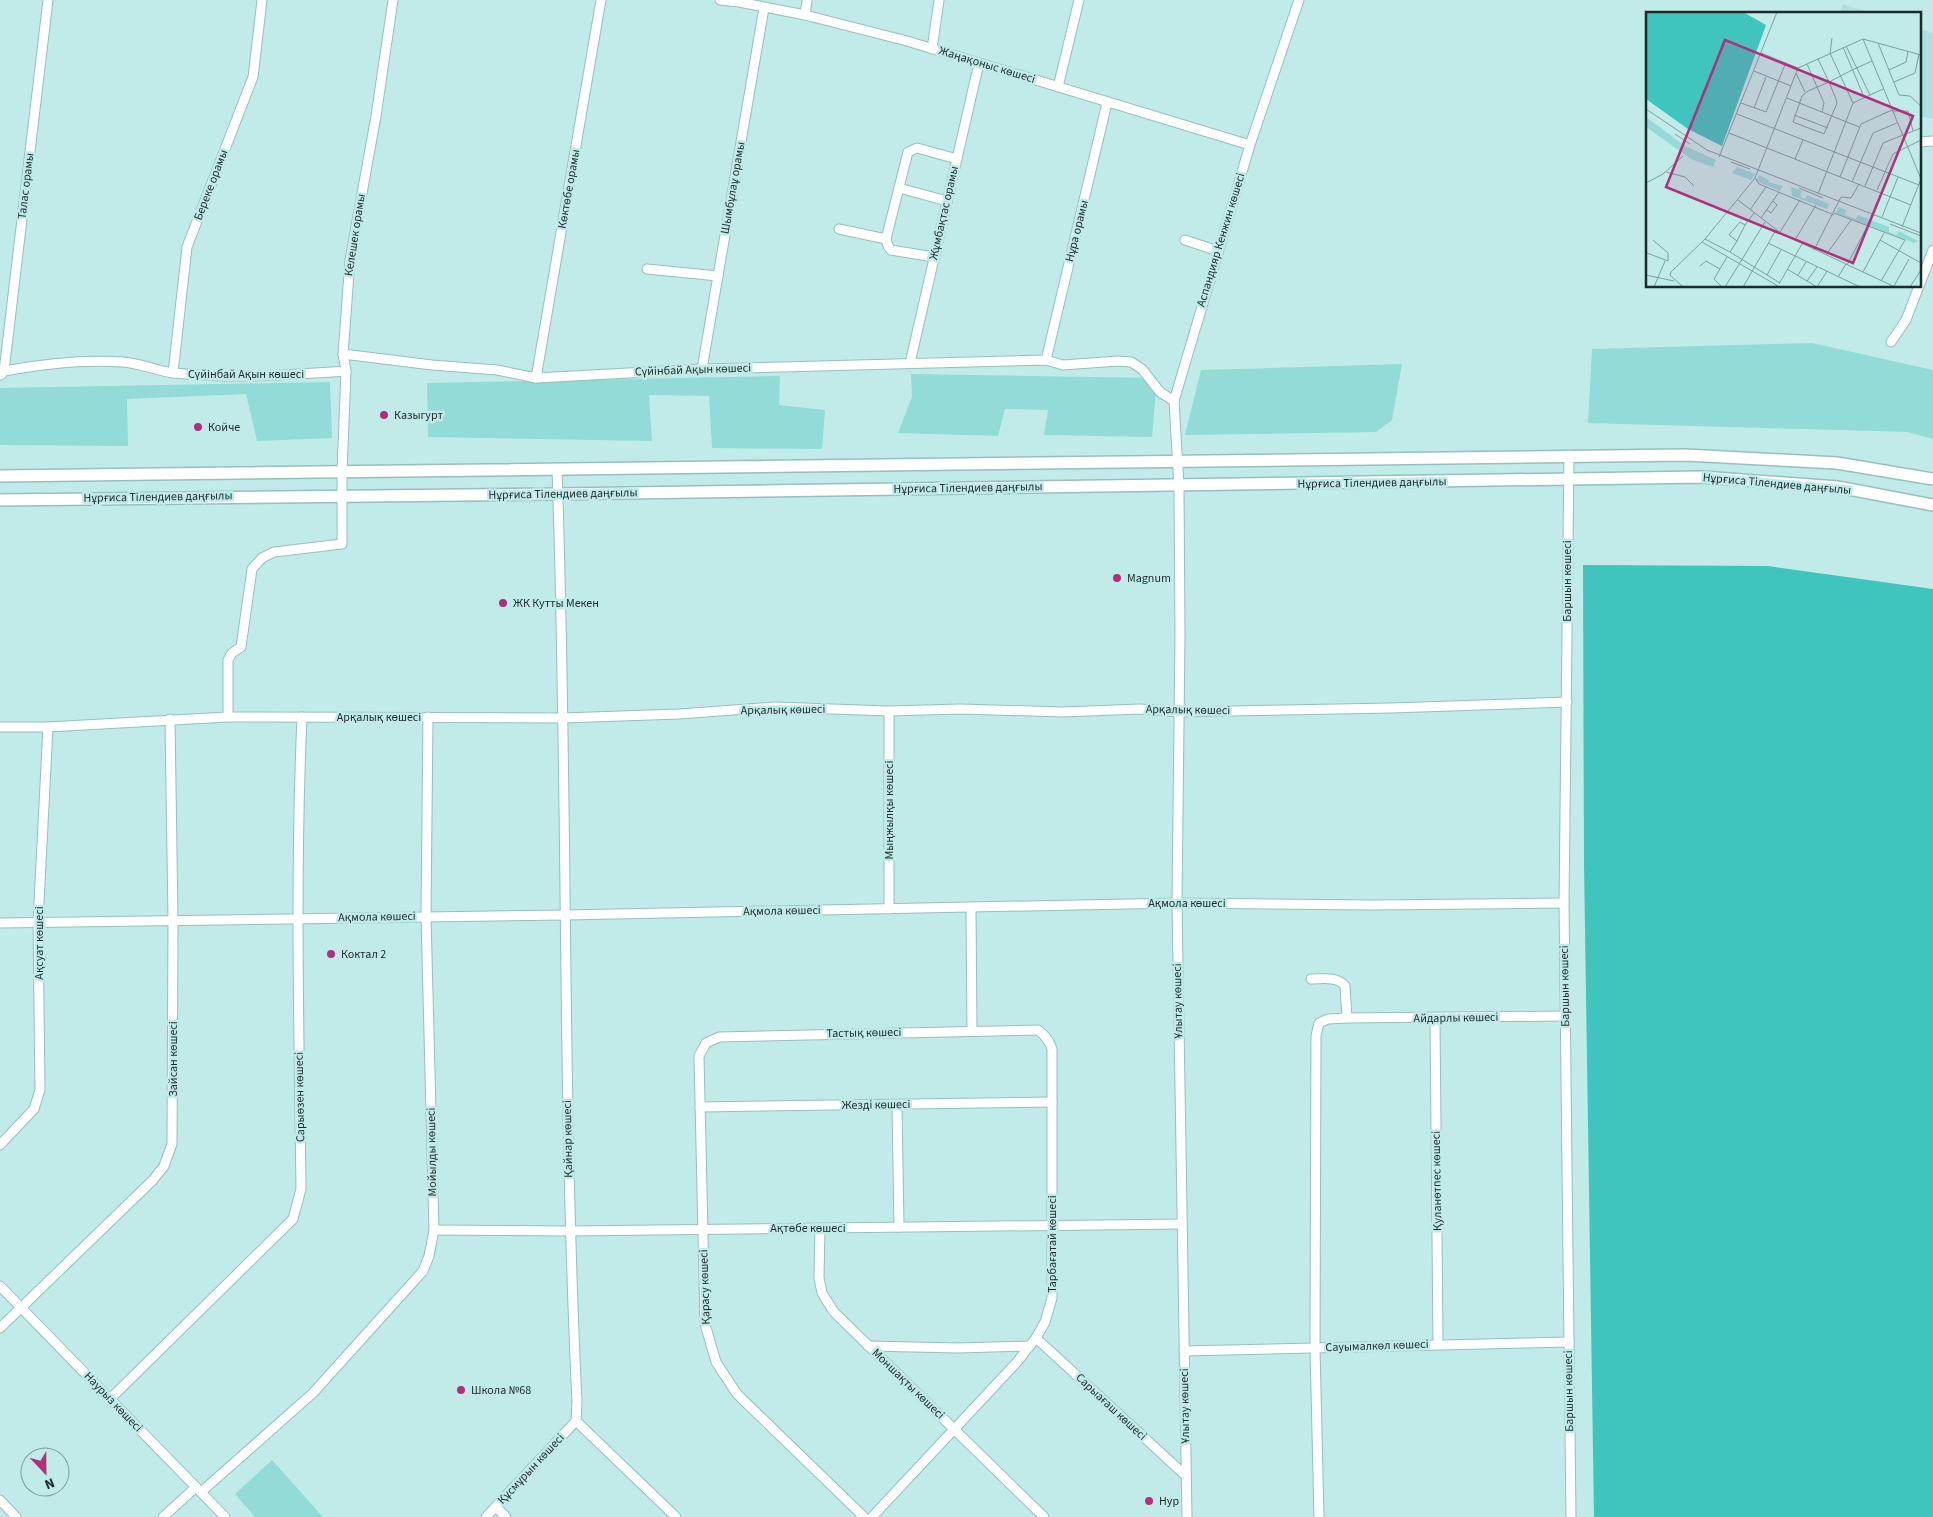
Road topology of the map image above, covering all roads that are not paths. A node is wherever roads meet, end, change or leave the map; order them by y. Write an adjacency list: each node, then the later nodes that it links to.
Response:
1 (48, 0): 39 (street, Талас орамы)
2 (262, 0): 38 (street, Береке орамы)
3 (393, 0): 33 (street, Келешек орамы)
4 (601, 0): 40 (street, Көктөбе орамы)
5 (720, 0): 10 (street, Жаңақоныс көшесі)
6 (807, 0): 11 (street)
7 (939, 0): 12 (street)
8 (1080, 0): 14 (street)
9 (1299, 0): 18 (street, Аспандияр Кенжин көшесі)
10 (764, 8): 11 (street, Жаңақоныс көшесі); 29 (street, Шымбұлаұ орамы)
11 (805, 15): 12 (street, Жаңақоныс көшесі)
12 (932, 49): 13 (street, Жаңақоныс көшесі)
13 (979, 63): 14 (street, Жаңақоныс көшесі); 19 (street, Жұмбақтас орамы)
14 (1058, 86): 15 (street, Жаңақоныс көшесі)
15 (1108, 102): 18 (street, Жаңақоныс көшесі); 34 (street, Нұра орамы)
16 (1933, 141): 17 (street)
17 (1920, 142)
18 (1250, 145): 26 (street, Аспандияр Кенжин көшесі)
19 (957, 159): 20 (street); 21 (street, Жұмбақтас орамы)
20 (899, 188): 21 (street); 23 (street)
21 (947, 201): 27 (street, Жұмбақтас орамы)
22 (839, 229): 23 (street)
23 (886, 239): 27 (street)
24 (1185, 240): 26 (street)
25 (1933, 250): 30 (street)
26 (1218, 251): 41 (street, Аспандияр Кенжин көшесі)
27 (934, 257): 35 (street, Жұмбақтас орамы)
28 (647, 269): 29 (street)
29 (718, 276): 36 (street, Шымбұлаұ орамы)
30 (1920, 283)
31 (1918, 288): 32 (street)
32 (1891, 342)
33 (343, 354): 37 (street, Келешек орамы); 40 (street, Сүйінбай Ақын көшесі)
34 (1046, 360): 35 (street, Сүйінбай Ақын көшесі); 41 (street, Сүйінбай Ақын көшесі)
35 (910, 364): 36 (street, Сүйінбай Ақын көшесі)
36 (702, 369): 40 (street, Сүйінбай Ақын көшесі)
37 (346, 371): 38 (street, Сүйінбай Ақын көшесі); 45 (street, Келешек орамы)
38 (173, 373): 39 (street, Сүйінбай Ақын көшесі)
39 (2, 374)
40 (536, 378)
41 (1174, 401): 43 (street, Аспандияр Кенжин көшесі)
42 (1569, 455): 43 (main road, Нұрғиса Тілендиев даңғылы); 47 (main road, Нұрғиса Тілендиев даңғылы); 48 (street, Баршын көшесі)
43 (1178, 461): 44 (main road, Нұрғиса Тілендиев даңғылы); 49 (street, Аспандияр Кенжин көшесі)
44 (557, 469): 45 (main road, Нұрғиса Тілендиев даңғылы); 50 (street, Қайнар көшесі)
45 (342, 472): 46 (main road, Нұрғиса Тілендиев даңғылы); 51 (street)
46 (0, 476)
47 (1933, 479)
48 (1567, 480): 49 (main road, Нұрғиса Тілендиев даңғылы); 53 (main road, Нұрғиса Тілендиев даңғылы); 54 (street, Баршын көшесі)
49 (1179, 486): 50 (main road, Нұрғиса Тілендиев даңғылы); 56 (street, Ұлытау көшесі)
50 (558, 494): 51 (main road, Нұрғиса Тілендиев даңғылы); 60 (street, Қайнар көшесі)
51 (342, 495): 52 (main road, Нұрғиса Тілендиев даңғылы); 57 (street)
52 (0, 500)
53 (1933, 505)
54 (1567, 702): 56 (street, Арқалық көшесі); 65 (street, Баршын көшесі)
55 (889, 711): 56 (street, Арқалық көшесі); 60 (street, Арқалық көшесі); 66 (street, Мыңжылқы көшесі)
56 (1180, 712): 64 (street, Ұлытау көшесі)
57 (228, 717): 58 (street, Арқалық көшесі); 61 (street, Арқалық көшесі)
58 (302, 717): 59 (street, Арқалық көшесі); 70 (street, Сарыөзен көшесі)
59 (428, 717): 60 (street, Арқалық көшесі); 69 (street, Мойылды көшесі)
60 (563, 718): 68 (street, Қайнар көшесі)
61 (170, 719): 63 (street, Арқалық көшесі); 71 (street, Зайсан көшесі)
62 (0, 727): 63 (street, Арқалық көшесі)
63 (48, 727): 72 (street, Ақсуат көшесі)
64 (1177, 903): 65 (street, Ақмола көшесі); 67 (street, Ақмола көшесі); 85 (street, Ұлытау көшесі)
65 (1564, 903): 75 (street, Баршын көшесі)
66 (889, 908): 67 (street, Ақмола көшесі); 68 (street, Ақмола көшесі)
67 (971, 908): 79 (street)
68 (566, 915): 69 (street, Ақмола көшесі); 91 (street, Қайнар көшесі)
69 (426, 916): 70 (street, Ақмола көшесі); 90 (street, Мойылды көшесі)
70 (298, 918): 71 (street, Ақмола көшесі); 102 (street, Сарыөзен көшесі)
71 (173, 920): 72 (street, Ақмола көшесі); 93 (street, Зайсан көшесі)
72 (38, 922): 73 (street, Ақмола көшесі); 84 (street, Ақсуат көшесі)
73 (0, 923)
74 (1310, 978): 76 (street)
75 (1565, 1016): 77 (street, Айдарлы көшесі); 96 (street, Баршын көшесі)
76 (1347, 1018): 77 (street, Айдарлы көшесі); 100 (street, Айдарлы көшесі)
77 (1435, 1018): 97 (street, Қуланөтпес көшесі)
78 (1038, 1030): 79 (street, Тастық көшесі); 81 (street, Тарбағатай көшесі)
79 (972, 1031): 80 (street, Тастық көшесі)
80 (699, 1056): 83 (street, Қарасу көшесі)
81 (1052, 1102): 82 (street, Жезді көшесі); 86 (street, Тарбағатай көшесі)
82 (897, 1105): 83 (street, Жезді көшесі); 87 (street)
83 (700, 1107): 88 (street, Қарасу көшесі)
84 (0, 1145)
85 (1182, 1224): 86 (street, Ақтөбе көшесі); 101 (street, Ұлытау көшесі)
86 (1052, 1225): 87 (street, Ақтөбе көшесі); 95 (street, Тарбағатай көшесі)
87 (899, 1227): 89 (street, Ақтөбе көшесі)
88 (704, 1228): 89 (street, Ақтөбе көшесі); 91 (street, Ақтөбе көшесі); 115 (street, Қарасу көшесі)
89 (820, 1229): 98 (street, Моншақты көшесі)
90 (434, 1230): 91 (street, Ақтөбе көшесі); 106 (street, Мойылды көшесі)
91 (569, 1231): 103 (street, Қайнар көшесі)
92 (0, 1286): 93 (street, Наурыз көшесі)
93 (22, 1308): 94 (street, Зайсан көшесі); 102 (street, Наурыз көшесі)
94 (0, 1328)
95 (1036, 1338): 99 (street, Тарбағатай көшесі); 105 (street, Сарыағаш көшесі)
96 (1569, 1342): 97 (street, Сауымалкөл көшесі); 120 (street, Баршын көшесі)
97 (1438, 1344): 100 (street, Сауымалкөл көшесі)
98 (868, 1346): 99 (street); 104 (street, Моншақты көшесі)
99 (1030, 1346): 104 (street, Тарбағатай көшесі)
100 (1315, 1348): 101 (street, Сауымалкөл көшесі); 119 (street)
101 (1184, 1350): 105 (street, Ұлытау көшесі)
102 (110, 1399): 106 (street, Наурыз көшесі)
103 (576, 1421): 108 (street, Құсмұрын көшесі); 114 (street)
104 (954, 1430): 116 (street, Тарбағатай көшесі); 117 (street, Моншақты көшесі)
105 (1186, 1476): 118 (street, Ұлытау көшесі)
106 (199, 1489): 110 (street, Мойылды көшесі); 111 (street, Наурыз көшесі)
107 (0, 1500): 109 (street)
108 (496, 1506): 112 (street, Құсмұрын көшесі); 113 (street)
109 (16, 1517)
110 (163, 1517)
111 (225, 1517)
112 (486, 1517)
113 (506, 1517)
114 (676, 1517)
115 (864, 1517)
116 (872, 1517)
117 (1044, 1517)
118 (1187, 1517)
119 (1319, 1517)
120 (1571, 1517)

